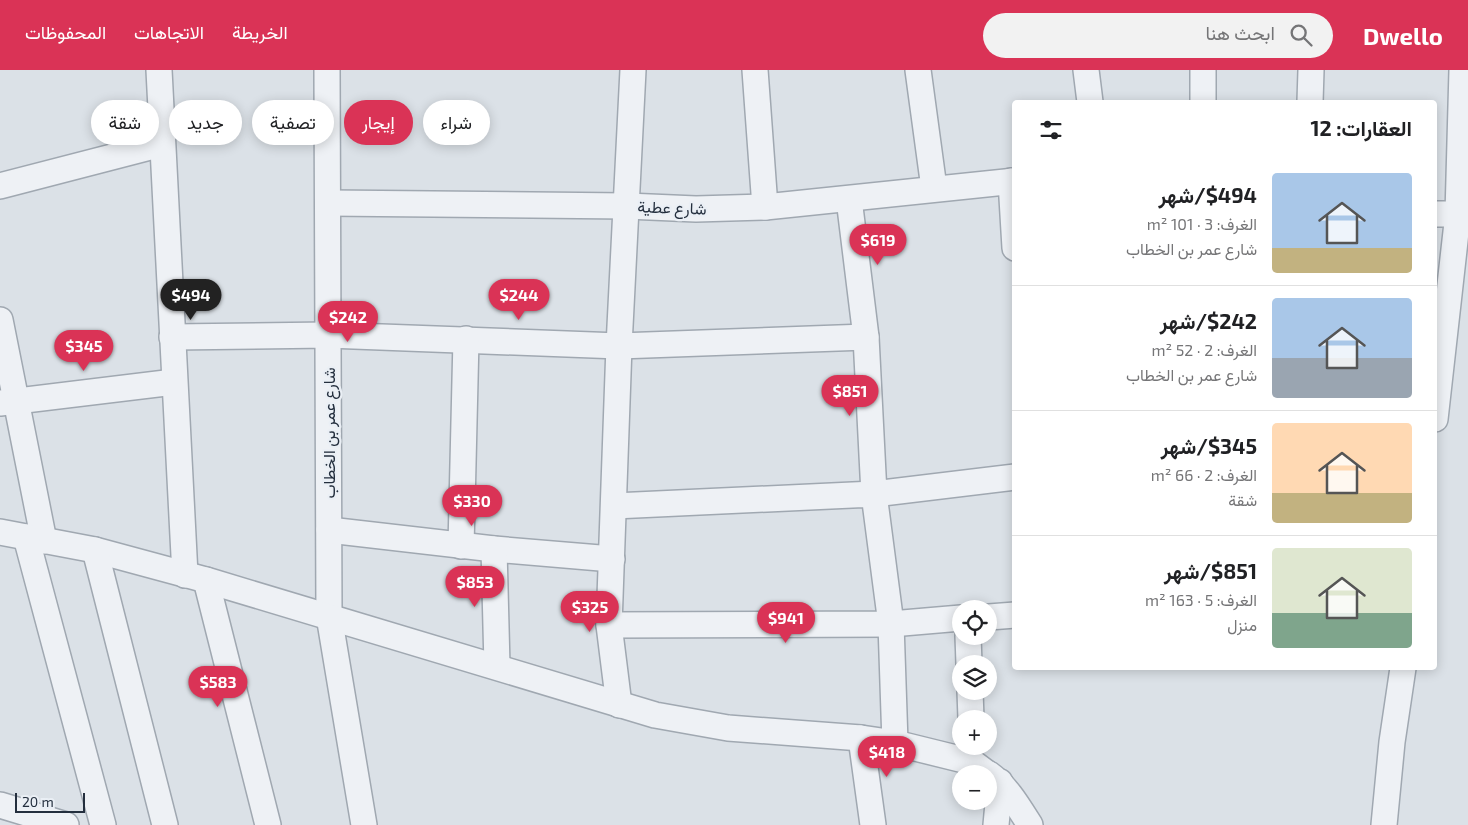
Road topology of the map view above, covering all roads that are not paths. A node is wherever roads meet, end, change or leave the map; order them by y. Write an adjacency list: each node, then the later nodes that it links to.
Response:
1 (158, 70): 13 (street)
2 (327, 70): 18 (street, شارع عمر بن الخطاب)
3 (633, 70): 19 (street)
4 (755, 70): 20 (street)
5 (918, 70): 16 (street)
6 (1086, 70): 10 (street)
7 (1203, 70): 11 (street)
8 (1312, 70): 12 (street)
9 (1462, 70): 21 (street)
10 (1090, 100)
11 (1202, 100)
12 (1310, 100)
13 (162, 144): 15 (street); 24 (street)
14 (1012, 181): 16 (street, شارع عطية)
15 (0, 186)
16 (934, 188): 17 (street, شارع عطية)
17 (849, 199): 20 (street, شارع عطية); 25 (street)
18 (328, 203): 19 (street, شارع عطية); 23 (street, شارع عمر بن الخطاب)
19 (627, 206): 20 (street, شارع عطية); 27 (street)
20 (765, 208)
21 (1447, 214): 29 (street)
22 (0, 320): 30 (street)
23 (328, 335): 24 (street); 26 (street); 34 (street, شارع عمر بن الخطاب)
24 (172, 337): 28 (street)
25 (866, 337): 27 (street); 32 (street)
26 (466, 339): 27 (street); 37 (street)
27 (619, 346): 33 (street)
28 (174, 382): 30 (street); 41 (street)
29 (1437, 385)
30 (8, 401): 36 (street)
31 (1012, 477): 32 (street)
32 (874, 494): 33 (street); 47 (street)
33 (614, 506): 40 (street)
34 (329, 530): 37 (street); 43 (street, شارع عمر بن الخطاب)
35 (0, 532): 36 (street)
36 (35, 539): 39 (street); 58 (street)
37 (461, 546): 38 (street)
38 (494, 549): 40 (street); 48 (street)
39 (95, 550): 41 (street); 59 (street)
40 (612, 559): 46 (street)
41 (195, 578): 43 (street); 60 (street)
42 (1012, 615): 44 (street)
43 (329, 616): 48 (street); 61 (street, شارع عمر بن الخطاب)
44 (997, 616)
45 (952, 619): 47 (street)
46 (609, 624): 47 (street); 50 (street)
47 (891, 624): 52 (street)
48 (497, 666): 50 (street)
49 (1404, 670): 65 (street)
50 (619, 704): 51 (street)
51 (861, 738): 52 (street); 62 (street)
52 (895, 743): 53 (street)
53 (973, 765)
54 (997, 782): 64 (street)
55 (993, 810): 63 (street)
56 (12, 814): 57 (street)
57 (66, 825)
58 (103, 825)
59 (165, 825)
60 (268, 825)
61 (364, 825)
62 (873, 825)
63 (996, 825)
64 (1030, 825)
65 (1384, 825)

